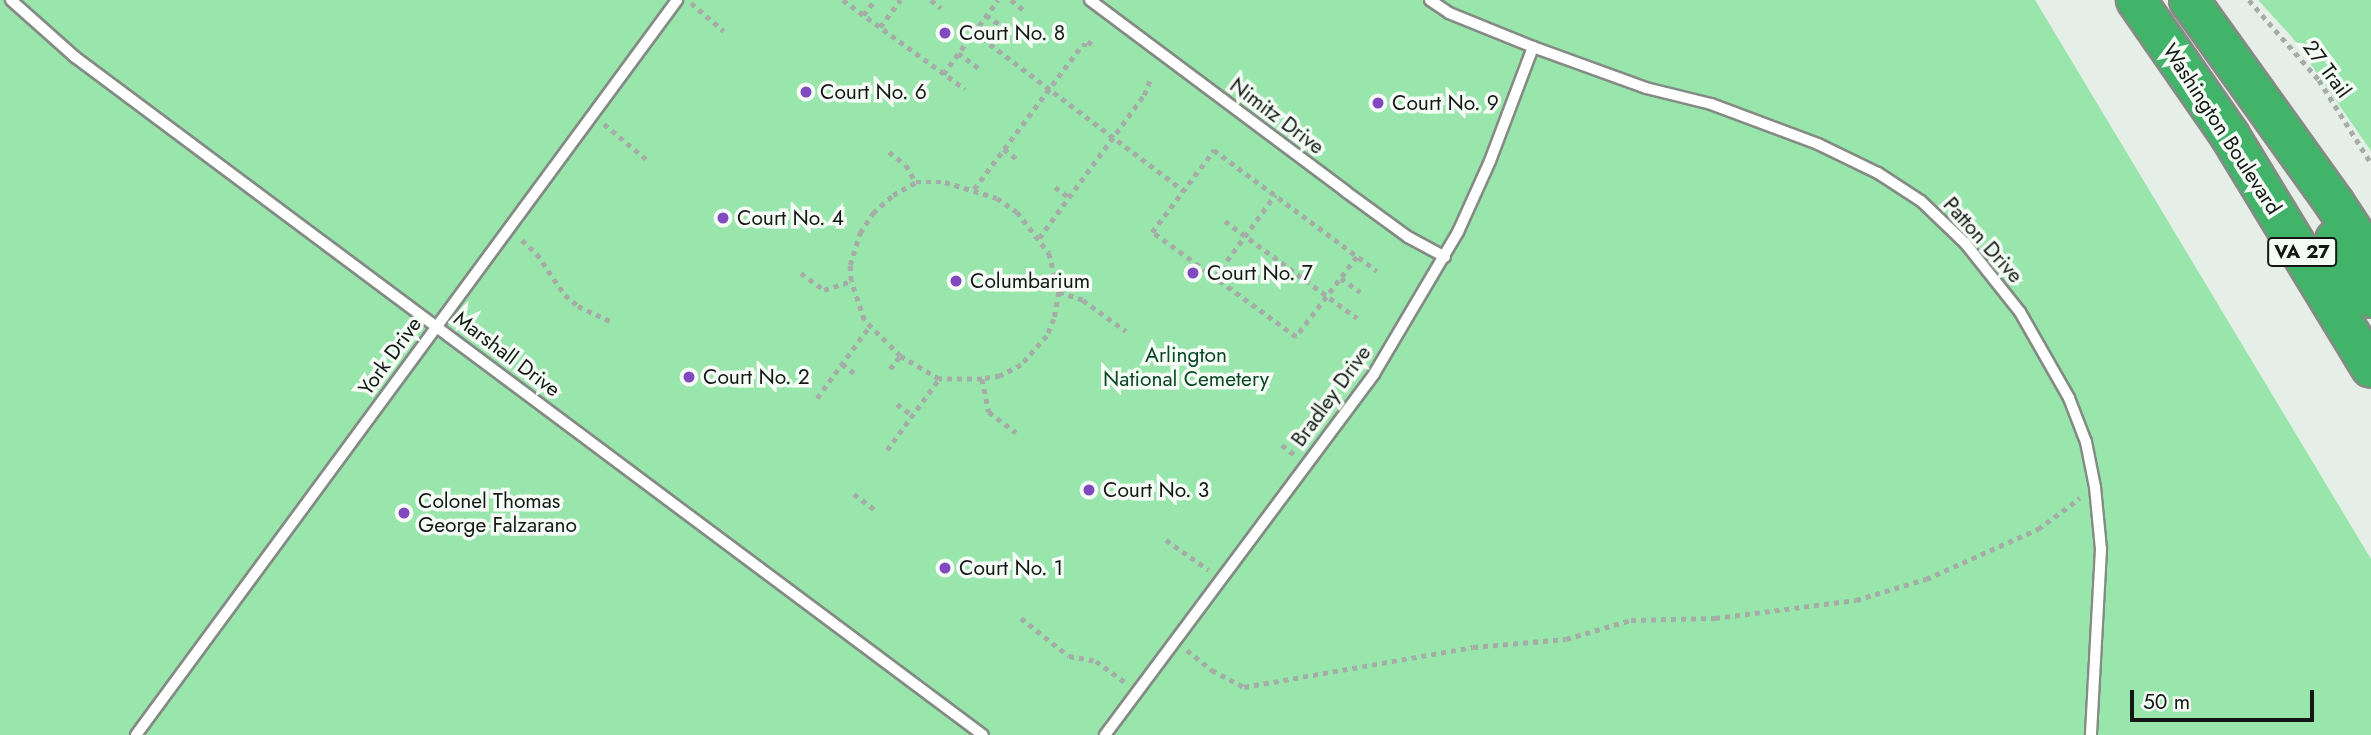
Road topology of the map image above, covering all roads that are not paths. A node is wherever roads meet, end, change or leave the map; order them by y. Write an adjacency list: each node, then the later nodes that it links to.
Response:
1 (11, 0): 12 (lane, Marshall Drive)
2 (677, 0): 12 (lane, York Drive)
3 (1090, 0): 9 (lane, Nimitz Drive)
4 (1430, 0): 7 (lane, Patton Drive)
5 (2136, 0): 13 (highway, Washington Boulevard / VA 27)
6 (2189, 0): 8 (highway, Washington Boulevard / VA 27)
7 (1533, 47): 9 (lane, Bradley Drive); 17 (lane, Patton Drive)
8 (2255, 95): 10 (highway, Washington Boulevard / VA 27); 11 (highway)
9 (1444, 257): 16 (lane, Bradley Drive)
10 (2371, 259)
11 (2371, 298)
12 (436, 324): 14 (lane, York Drive); 15 (lane, Marshall Drive)
13 (2371, 368)
14 (136, 735)
15 (984, 735)
16 (1105, 735)
17 (2091, 735)

